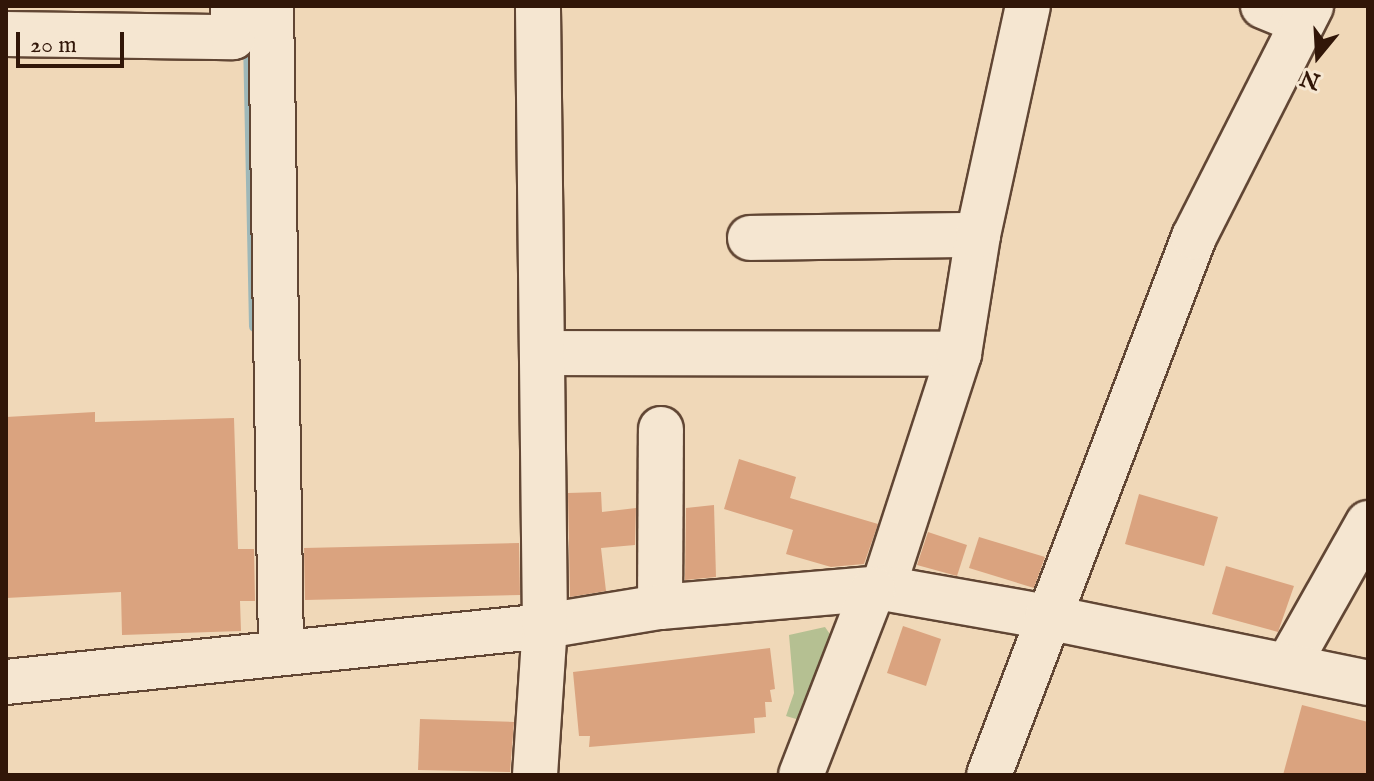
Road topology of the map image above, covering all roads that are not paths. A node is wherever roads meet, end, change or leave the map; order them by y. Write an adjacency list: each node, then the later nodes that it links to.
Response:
1 (233, 6): 7 (street)
2 (271, 6): 18 (street)
3 (538, 6): 10 (street)
4 (1028, 6): 8 (street)
5 (1263, 6): 6 (street)
6 (1307, 14): 16 (street)
7 (6, 34)
8 (978, 235): 9 (street); 11 (street)
9 (750, 238)
10 (542, 353): 11 (street); 17 (street)
11 (959, 354): 14 (street)
12 (661, 429): 15 (street)
13 (1368, 523): 19 (street)
14 (878, 588): 15 (street); 16 (street); 23 (street)
15 (660, 607): 17 (street)
16 (1047, 617): 19 (street); 24 (street)
17 (545, 626): 18 (street); 22 (street)
18 (281, 653): 20 (street)
19 (1288, 665): 21 (street)
20 (6, 682)
21 (1368, 683)
22 (535, 775)
23 (801, 775)
24 (989, 775)

